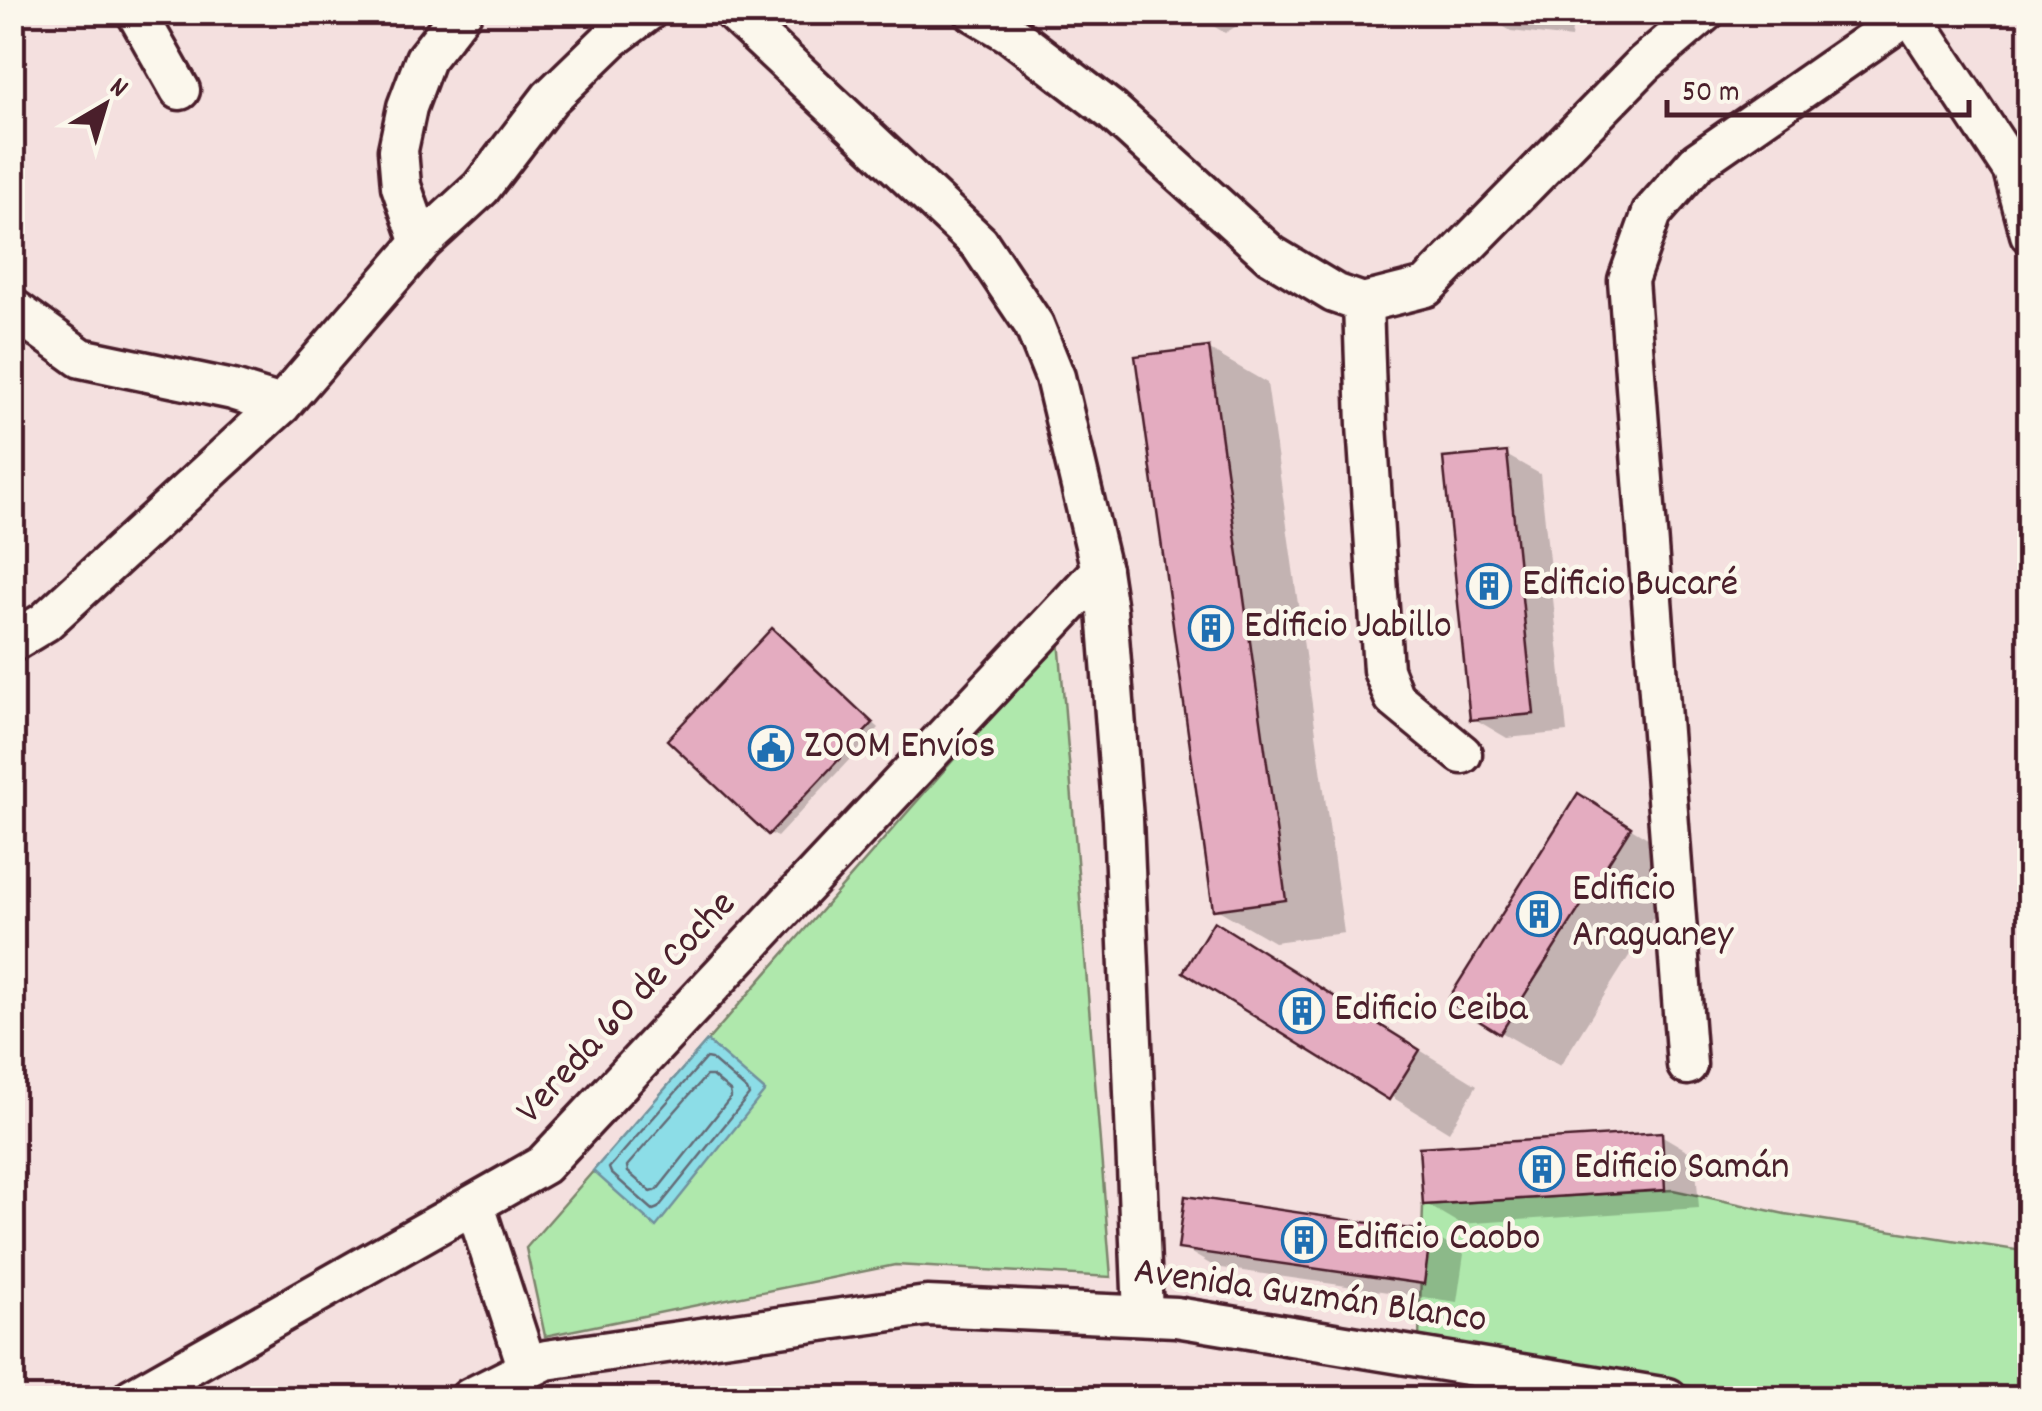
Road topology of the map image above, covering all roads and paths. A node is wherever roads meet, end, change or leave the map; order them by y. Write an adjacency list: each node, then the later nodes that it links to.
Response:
1 (136, 12): 8 (street)
2 (462, 12): 10 (street)
3 (647, 12): 10 (street)
4 (733, 12): 14 (street)
5 (974, 12): 11 (street)
6 (1705, 12): 11 (street)
7 (1909, 13): 9 (street); 17 (street)
8 (180, 90)
9 (2030, 234)
10 (421, 244): 13 (street)
11 (1363, 303): 16 (street)
12 (12, 308): 13 (street)
13 (281, 405): 15 (street)
14 (1101, 570): 18 (street, Vereda 60 de Coche); 19 (street)
15 (12, 642)
16 (1462, 754)
17 (1687, 1066)
18 (475, 1206): 20 (street); 22 (street, Vereda 60 de Coche)
19 (1144, 1316): 20 (street, Avenida Guzmán Blanco); 21 (street, Avenida Guzmán Blanco)
20 (528, 1368): 23 (street, Avenida Guzmán Blanco)
21 (1645, 1396)
22 (132, 1398)
23 (470, 1398)

